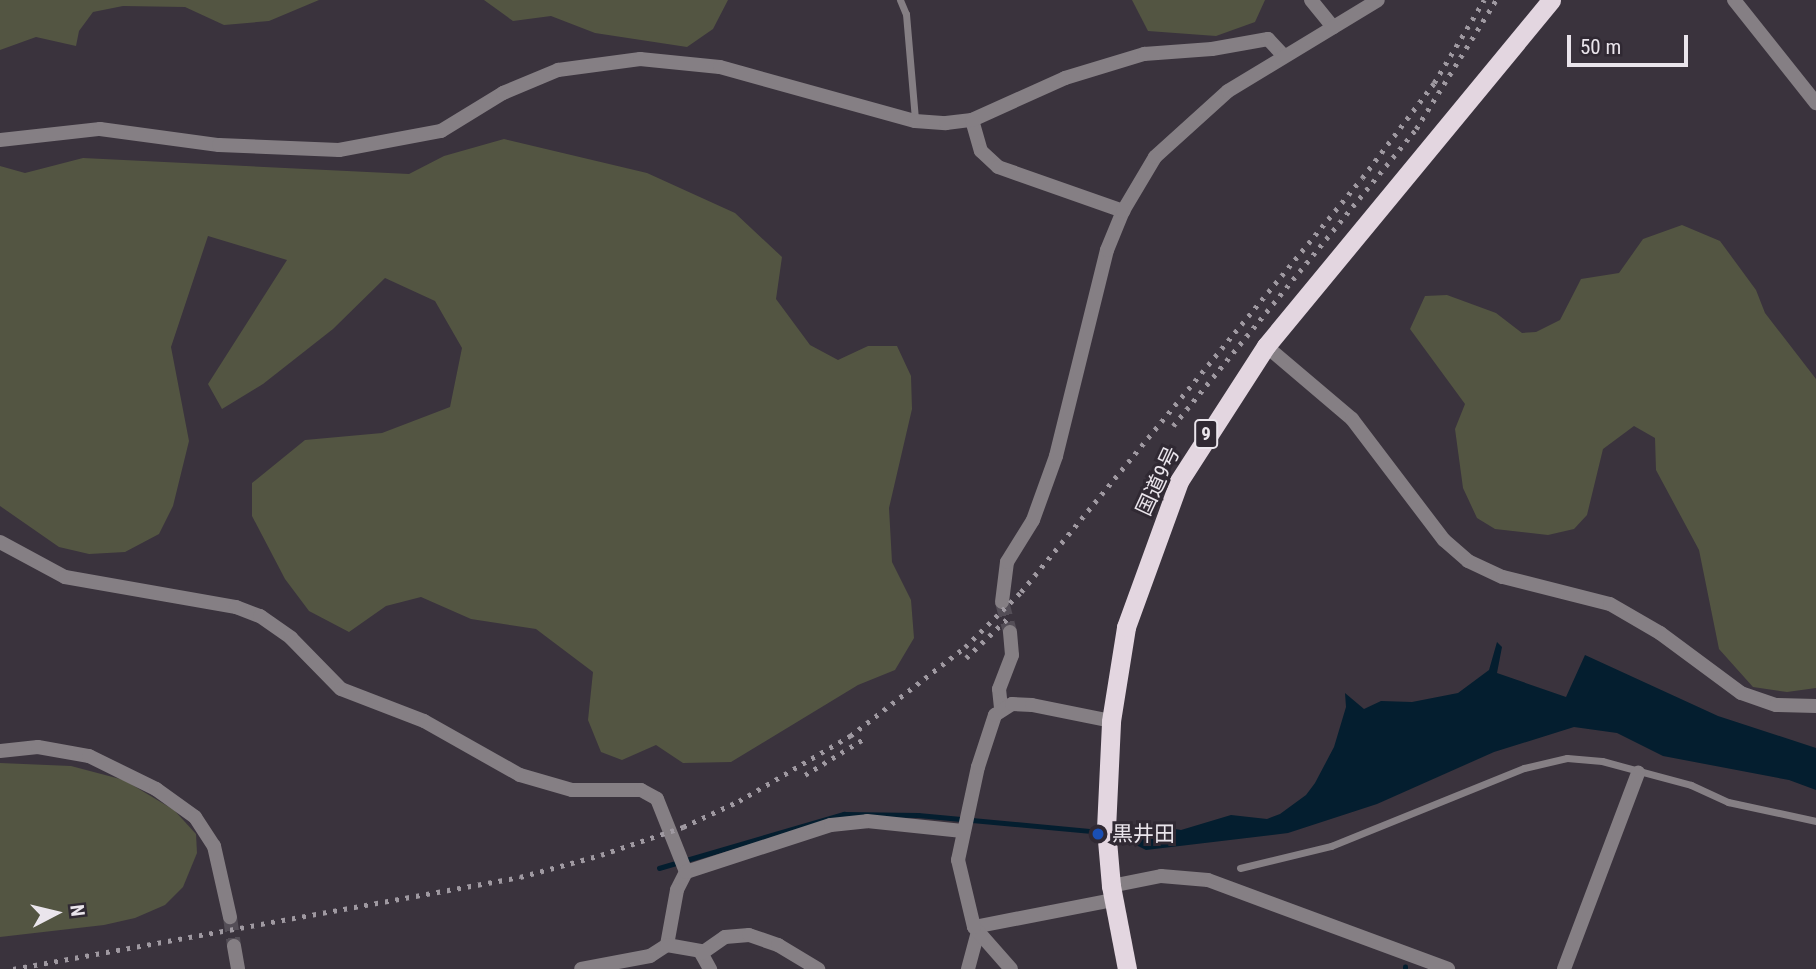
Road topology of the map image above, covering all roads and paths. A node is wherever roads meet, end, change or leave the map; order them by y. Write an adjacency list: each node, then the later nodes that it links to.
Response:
1 (900, 0): 10 (lane)
2 (1311, 0): 6 (street)
3 (1378, 0): 6 (street)
4 (1551, 0): 13 (highway, 国道9号 / 9)
5 (1734, 0): 8 (street)
6 (1332, 27): 7 (street)
7 (1283, 55): 9 (street); 12 (street)
8 (1816, 103)
9 (972, 120): 10 (street); 12 (street)
10 (915, 121): 11 (street)
11 (0, 140)
12 (1123, 211): 15 (street)
13 (1266, 346): 17 (street); 19 (highway, 国道9号 / 9)
14 (0, 542): 25 (street)
15 (1002, 602)
16 (1010, 632): 18 (street)
17 (1816, 706)
18 (1001, 708): 19 (street); 23 (street)
19 (1111, 721): 26 (highway, 国道9号 / 9)
20 (0, 751): 27 (street)
21 (1638, 772): 22 (lane); 24 (lane); 40 (street)
22 (1816, 821)
23 (964, 823): 25 (street); 28 (street)
24 (1240, 868)
25 (686, 872): 29 (street)
26 (1112, 893): 28 (street); 38 (highway, 国道9号 / 9); 39 (street)
27 (230, 917)
28 (976, 929): 36 (street); 37 (street)
29 (667, 945): 31 (street); 33 (street)
30 (234, 946): 32 (street)
31 (702, 953): 34 (street); 35 (street)
32 (238, 969)
33 (581, 969)
34 (710, 969)
35 (818, 969)
36 (968, 969)
37 (1011, 969)
38 (1127, 969)
39 (1448, 969)
40 (1564, 969)

